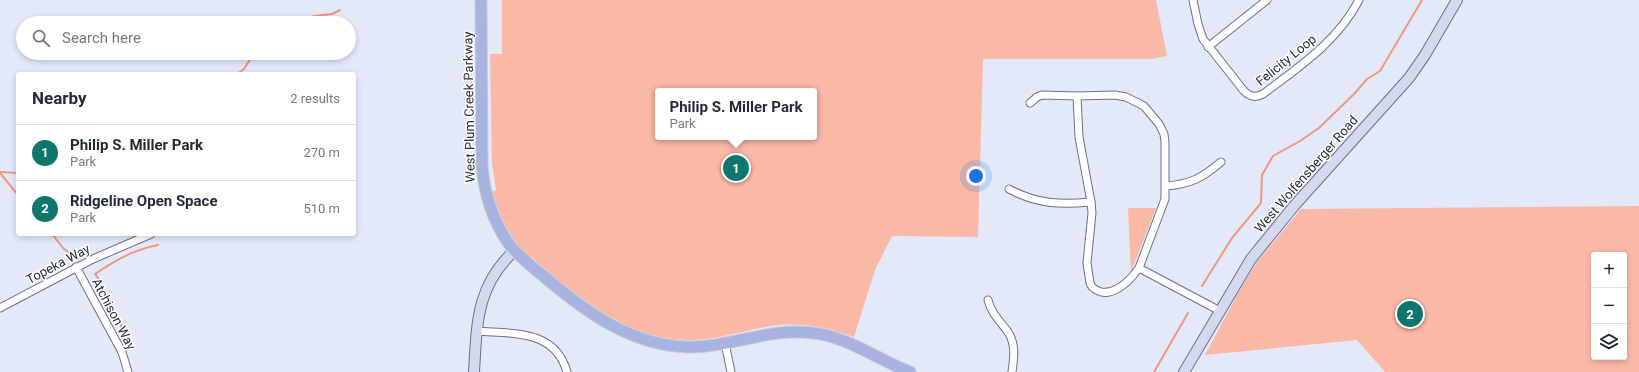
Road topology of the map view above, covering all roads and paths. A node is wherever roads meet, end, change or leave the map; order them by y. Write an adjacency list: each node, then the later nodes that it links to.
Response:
1 (481, 0): 14 (main road, West Plum Creek Parkway)
2 (1193, 0): 6 (street, Felicity Loop)
3 (1267, 0): 6 (street)
4 (1359, 0): 6 (street, Felicity Loop)
5 (1456, 0): 19 (main road, West Wolfensberger Road)
6 (1208, 47)
7 (1077, 96): 8 (street); 10 (street); 12 (street)
8 (1030, 103)
9 (1221, 162): 10 (street)
10 (1166, 186): 16 (street)
11 (1009, 189): 12 (street)
12 (1091, 202): 16 (street)
13 (146, 236): 15 (street, Topeka Way)
14 (515, 250): 20 (main road); 21 (main road, West Plum Creek Parkway)
15 (76, 268): 18 (street, Topeka Way); 22 (street, Atchison Way)
16 (1139, 268): 19 (street)
17 (988, 300): 27 (street)
18 (0, 308)
19 (1220, 311): 28 (main road, West Wolfensberger Road)
20 (477, 331): 23 (main road); 24 (street)
21 (725, 343): 25 (street); 26 (main road, West Plum Creek Parkway)
22 (128, 372)
23 (474, 372)
24 (567, 372)
25 (731, 372)
26 (910, 372)
27 (1012, 372)
28 (1184, 372)

